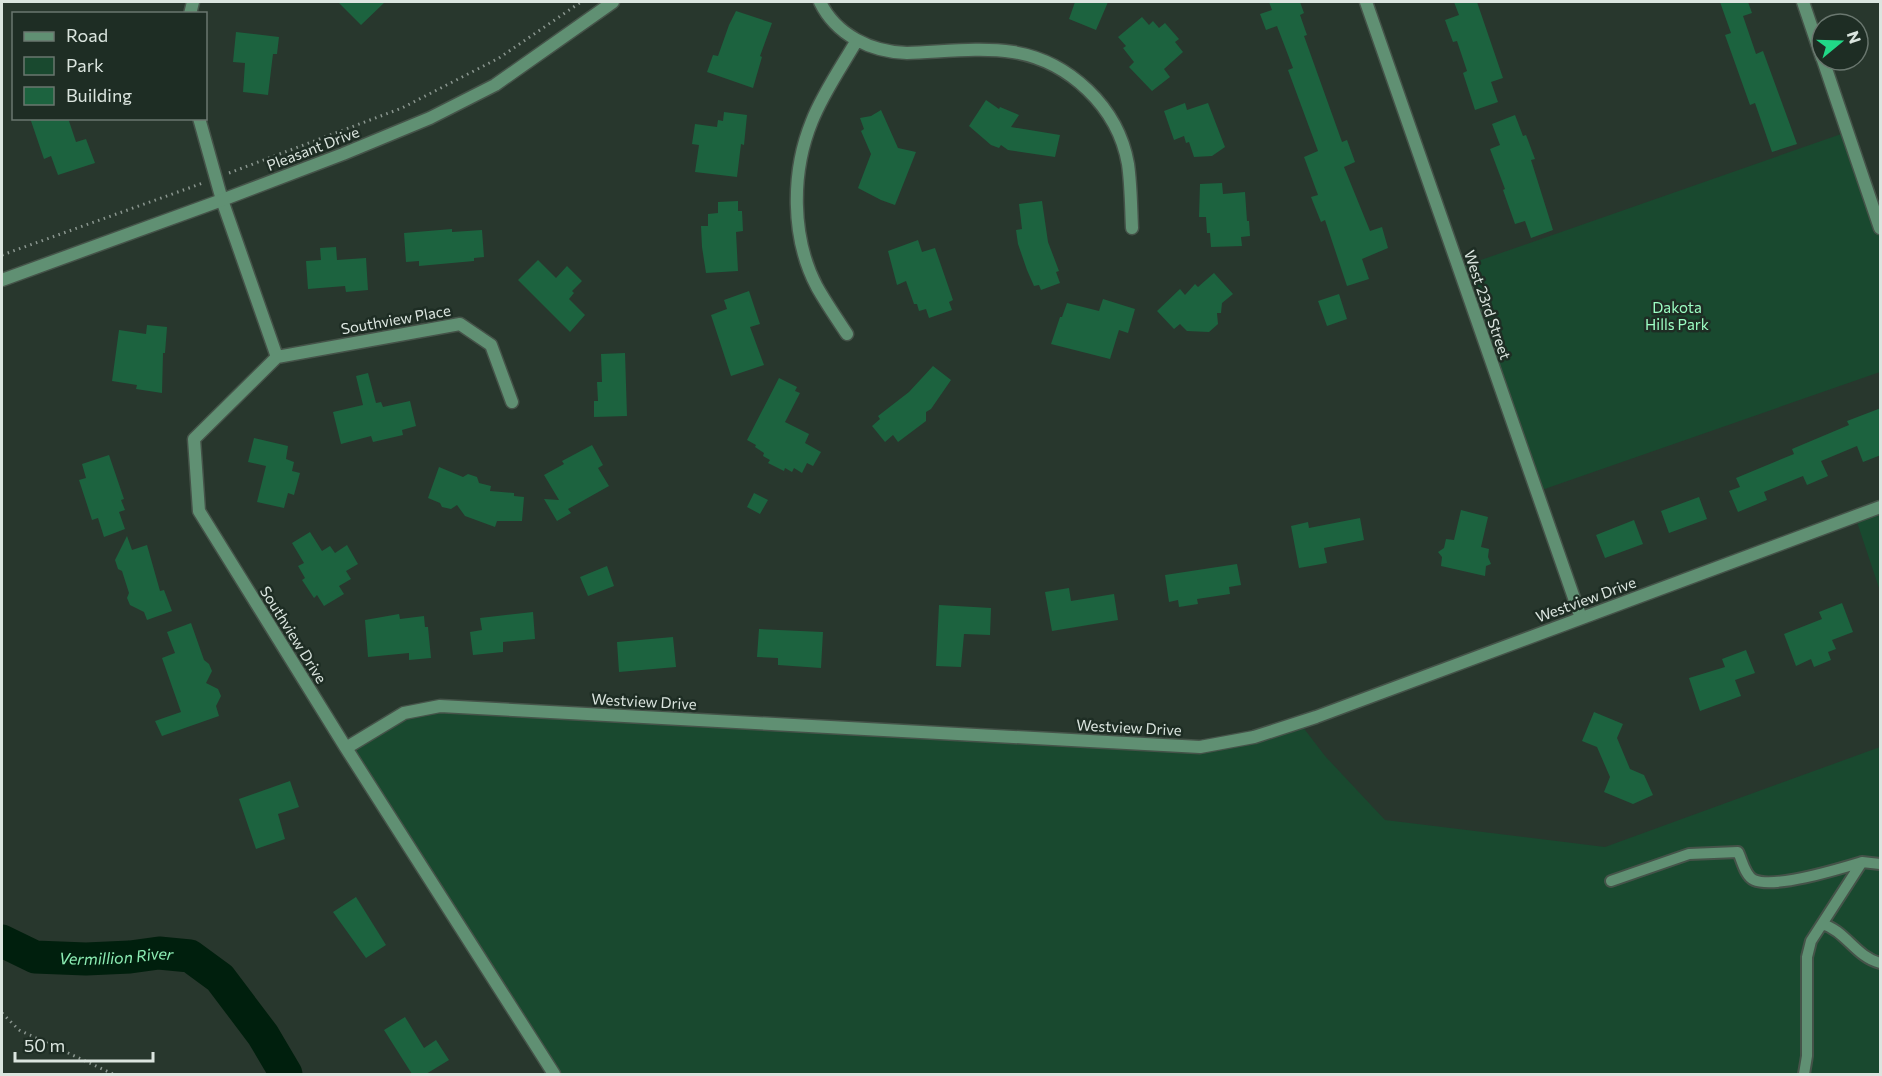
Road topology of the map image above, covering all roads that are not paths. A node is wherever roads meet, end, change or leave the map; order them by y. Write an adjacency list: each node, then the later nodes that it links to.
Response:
1 (613, 2): 9 (street, Pleasant Drive)
2 (820, 2): 6 (street)
3 (1366, 2): 17 (street, West 23rd Street)
4 (1803, 2): 5 (street)
5 (1810, 23)
6 (857, 40): 10 (street); 13 (street)
7 (1827, 72): 11 (street)
8 (200, 120): 9 (street)
9 (222, 200): 12 (street, Pleasant Drive); 14 (street)
10 (1132, 228)
11 (1881, 228)
12 (2, 280)
13 (847, 334)
14 (277, 357): 15 (street, Southview Place); 18 (street, Southview Drive)
15 (512, 402)
16 (1881, 507): 17 (street, Westview Drive)
17 (1581, 618): 18 (street, Westview Drive)
18 (346, 748): 24 (street, Southview Drive)
19 (1862, 862): 20 (lane); 21 (lane); 22 (lane)
20 (1881, 864)
21 (1611, 881)
22 (1822, 924): 23 (lane); 25 (lane)
23 (1881, 963)
24 (554, 1074)
25 (1804, 1074)

